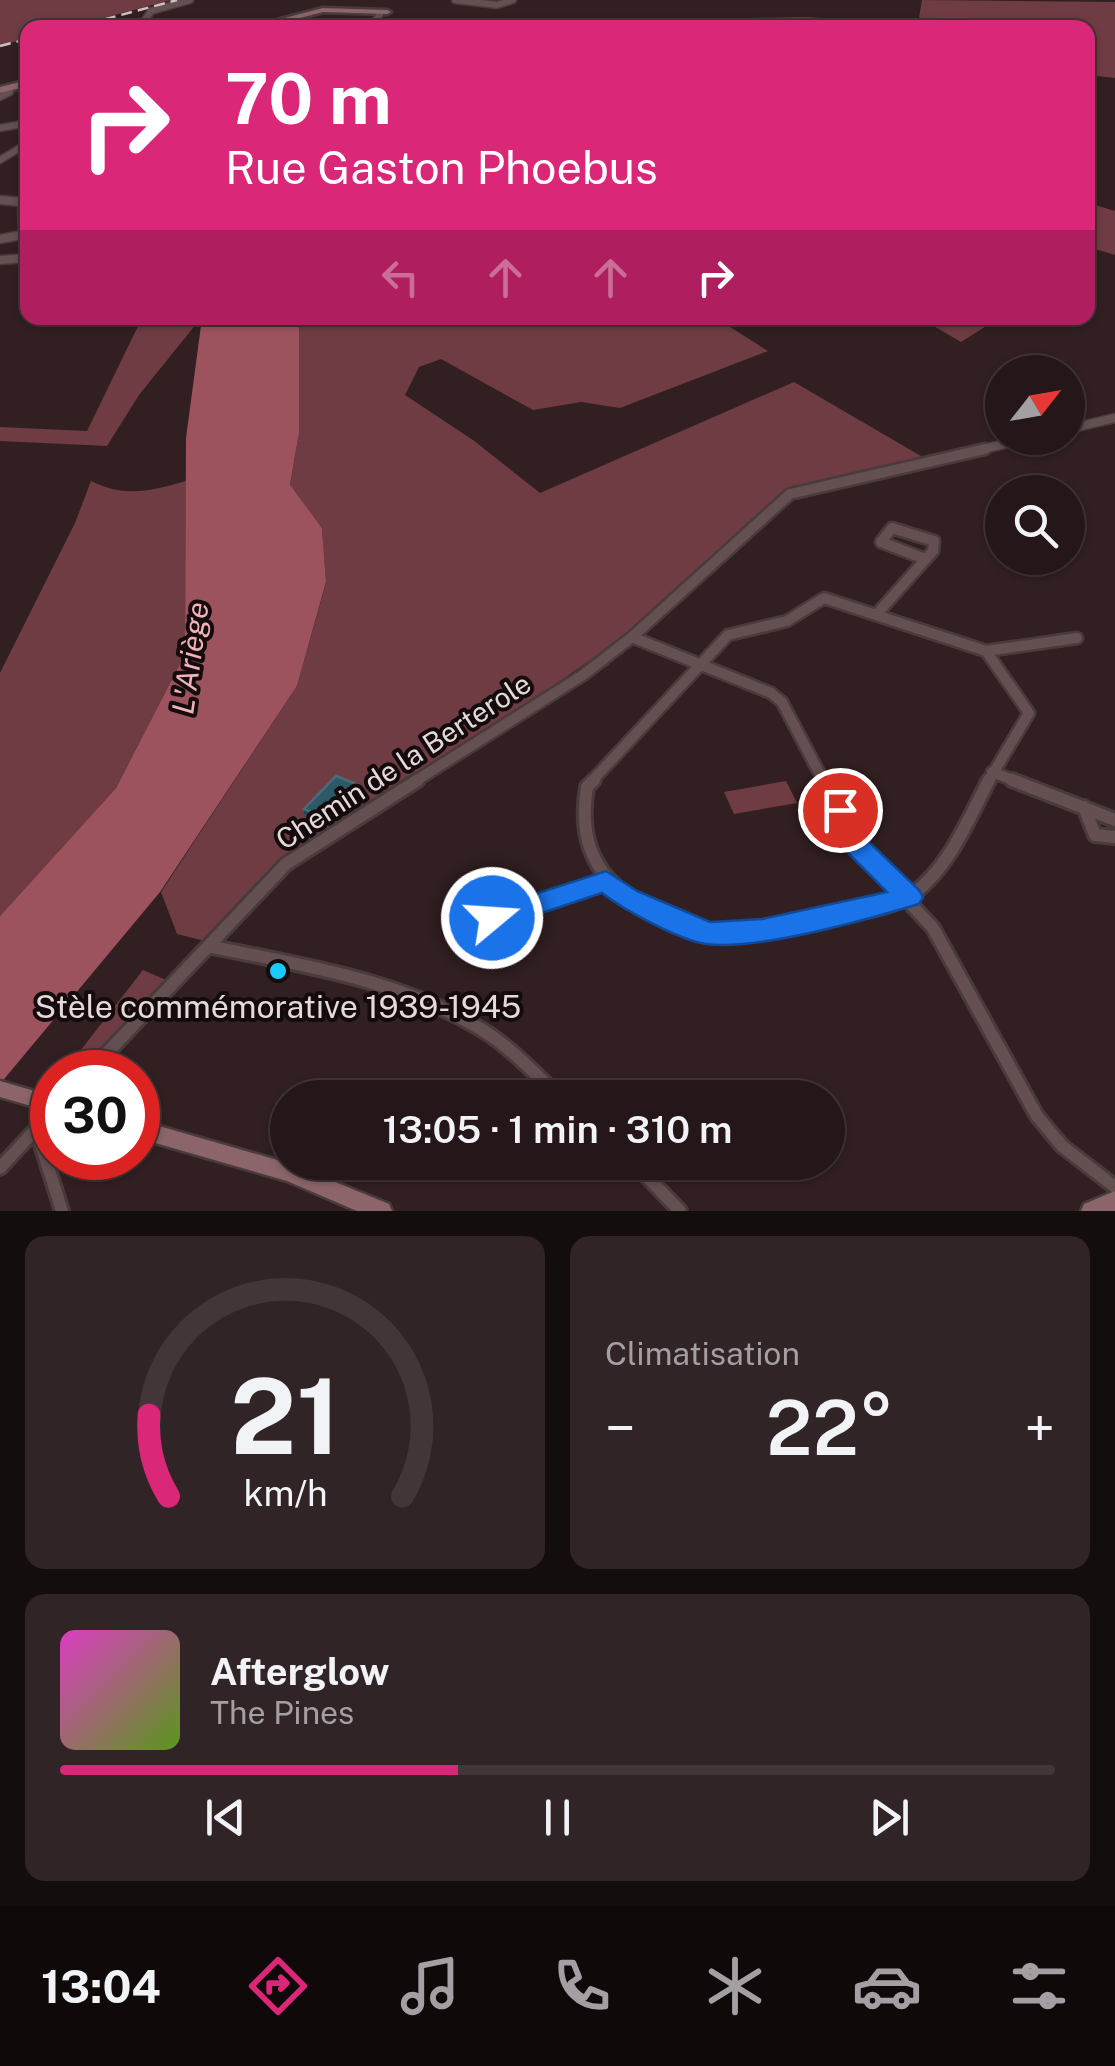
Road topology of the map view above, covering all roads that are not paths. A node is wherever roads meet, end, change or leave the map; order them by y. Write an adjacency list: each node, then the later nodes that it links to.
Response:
1 (190, 0): 5 (street)
2 (455, 0): 3 (street)
3 (513, 0)
4 (380, 9): 6 (main road)
5 (145, 20)
6 (282, 20)
7 (5, 259): 8 (street)
8 (0, 269)
9 (1115, 418): 10 (street)
10 (1085, 425)
11 (985, 449): 14 (street, Chemin de la Berterole)
12 (925, 559): 12 (street); 13 (street)
13 (876, 615): 16 (street); 17 (street)
14 (632, 637): 17 (street); 25 (street, Chemin de la Berterole)
15 (1077, 638): 16 (street)
16 (986, 652): 18 (street)
17 (702, 666): 22 (street); 23 (street)
18 (992, 772): 19 (street); 23 (street)
19 (1084, 807): 20 (street); 21 (street)
20 (1115, 820)
21 (1115, 837)
22 (606, 881): 23 (street); 24 (street)
23 (909, 897): 35 (street)
24 (524, 908)
25 (208, 946): 26 (street, Chemin de la Berterole); 27 (street)
26 (110, 1050)
27 (540, 1080)
28 (0, 1089): 29 (main road)
29 (30, 1100)
30 (160, 1135): 38 (main road)
31 (30, 1136): 32 (street)
32 (0, 1168)
33 (52, 1180): 37 (street)
34 (650, 1180): 39 (street)
35 (1115, 1187)
36 (1115, 1201): 40 (main road)
37 (62, 1211)
38 (381, 1211)
39 (680, 1211)
40 (1092, 1211)

